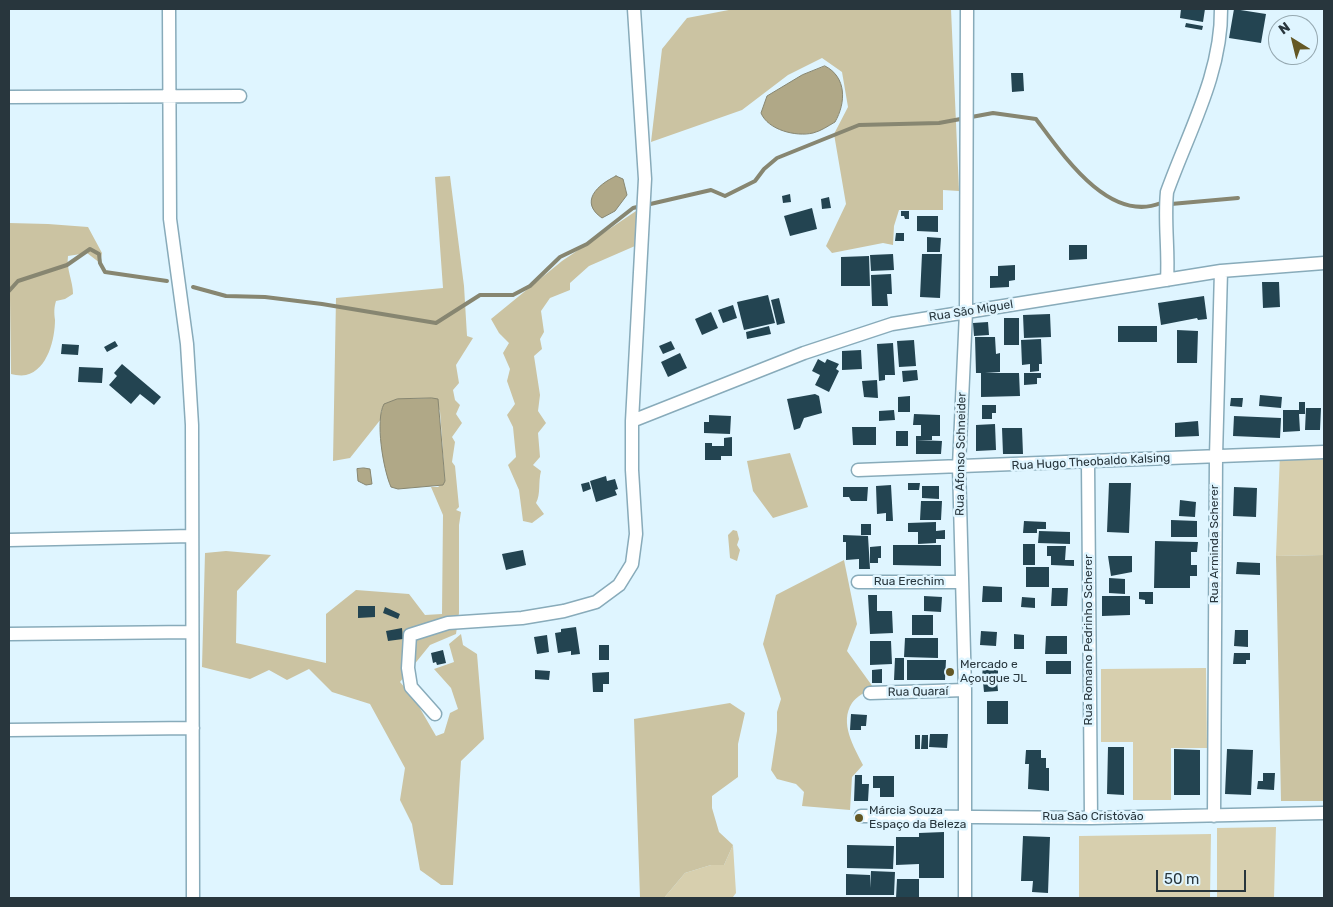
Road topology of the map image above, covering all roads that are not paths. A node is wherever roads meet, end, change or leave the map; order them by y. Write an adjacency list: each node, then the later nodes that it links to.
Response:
1 (169, 9): 5 (street)
2 (634, 9): 12 (street)
3 (967, 9): 11 (street, Rua Afonso Schneider)
4 (1221, 9): 10 (street)
5 (170, 96): 6 (street); 7 (street); 18 (street)
6 (240, 96)
7 (9, 97)
8 (1324, 263): 9 (street, Rua São Miguel)
9 (1220, 271): 10 (street, Rua São Miguel); 14 (street, Rua Arminda Scherer)
10 (1167, 280): 11 (street, Rua São Miguel)
11 (966, 312): 12 (street, Rua São Miguel); 16 (street, Rua Afonso Schneider)
12 (632, 420): 26 (street)
13 (1324, 452): 14 (street, Rua Hugo Theobaldo Kalsing)
14 (1216, 456): 15 (street, Rua Hugo Theobaldo Kalsing); 31 (street, Rua Arminda Scherer)
15 (1088, 462): 16 (street, Rua Hugo Theobaldo Kalsing); 33 (street, Rua Romano Pedrinho Scherer)
16 (959, 466): 17 (street, Rua Hugo Theobaldo Kalsing); 21 (street, Rua Afonso Schneider)
17 (858, 470)
18 (192, 536): 19 (street); 22 (street)
19 (9, 540)
20 (858, 582): 21 (street, Rua Erechim)
21 (961, 582): 24 (street, Rua Afonso Schneider)
22 (192, 632): 23 (street); 27 (street)
23 (9, 634)
24 (965, 690): 25 (street, Rua Quaraí); 32 (street, Rua Afonso Schneider)
25 (870, 693)
26 (435, 714)
27 (193, 728): 28 (street); 34 (street)
28 (9, 730)
29 (1324, 813): 31 (street, Rua São Cristóvão)
30 (861, 816): 32 (street, Rua São Cristóvão)
31 (1214, 816): 33 (street, Rua São Cristóvão)
32 (966, 818): 33 (street, Rua São Cristóvão); 35 (street, Rua Afonso Schneider)
33 (1090, 818)
34 (193, 898)
35 (966, 898)

